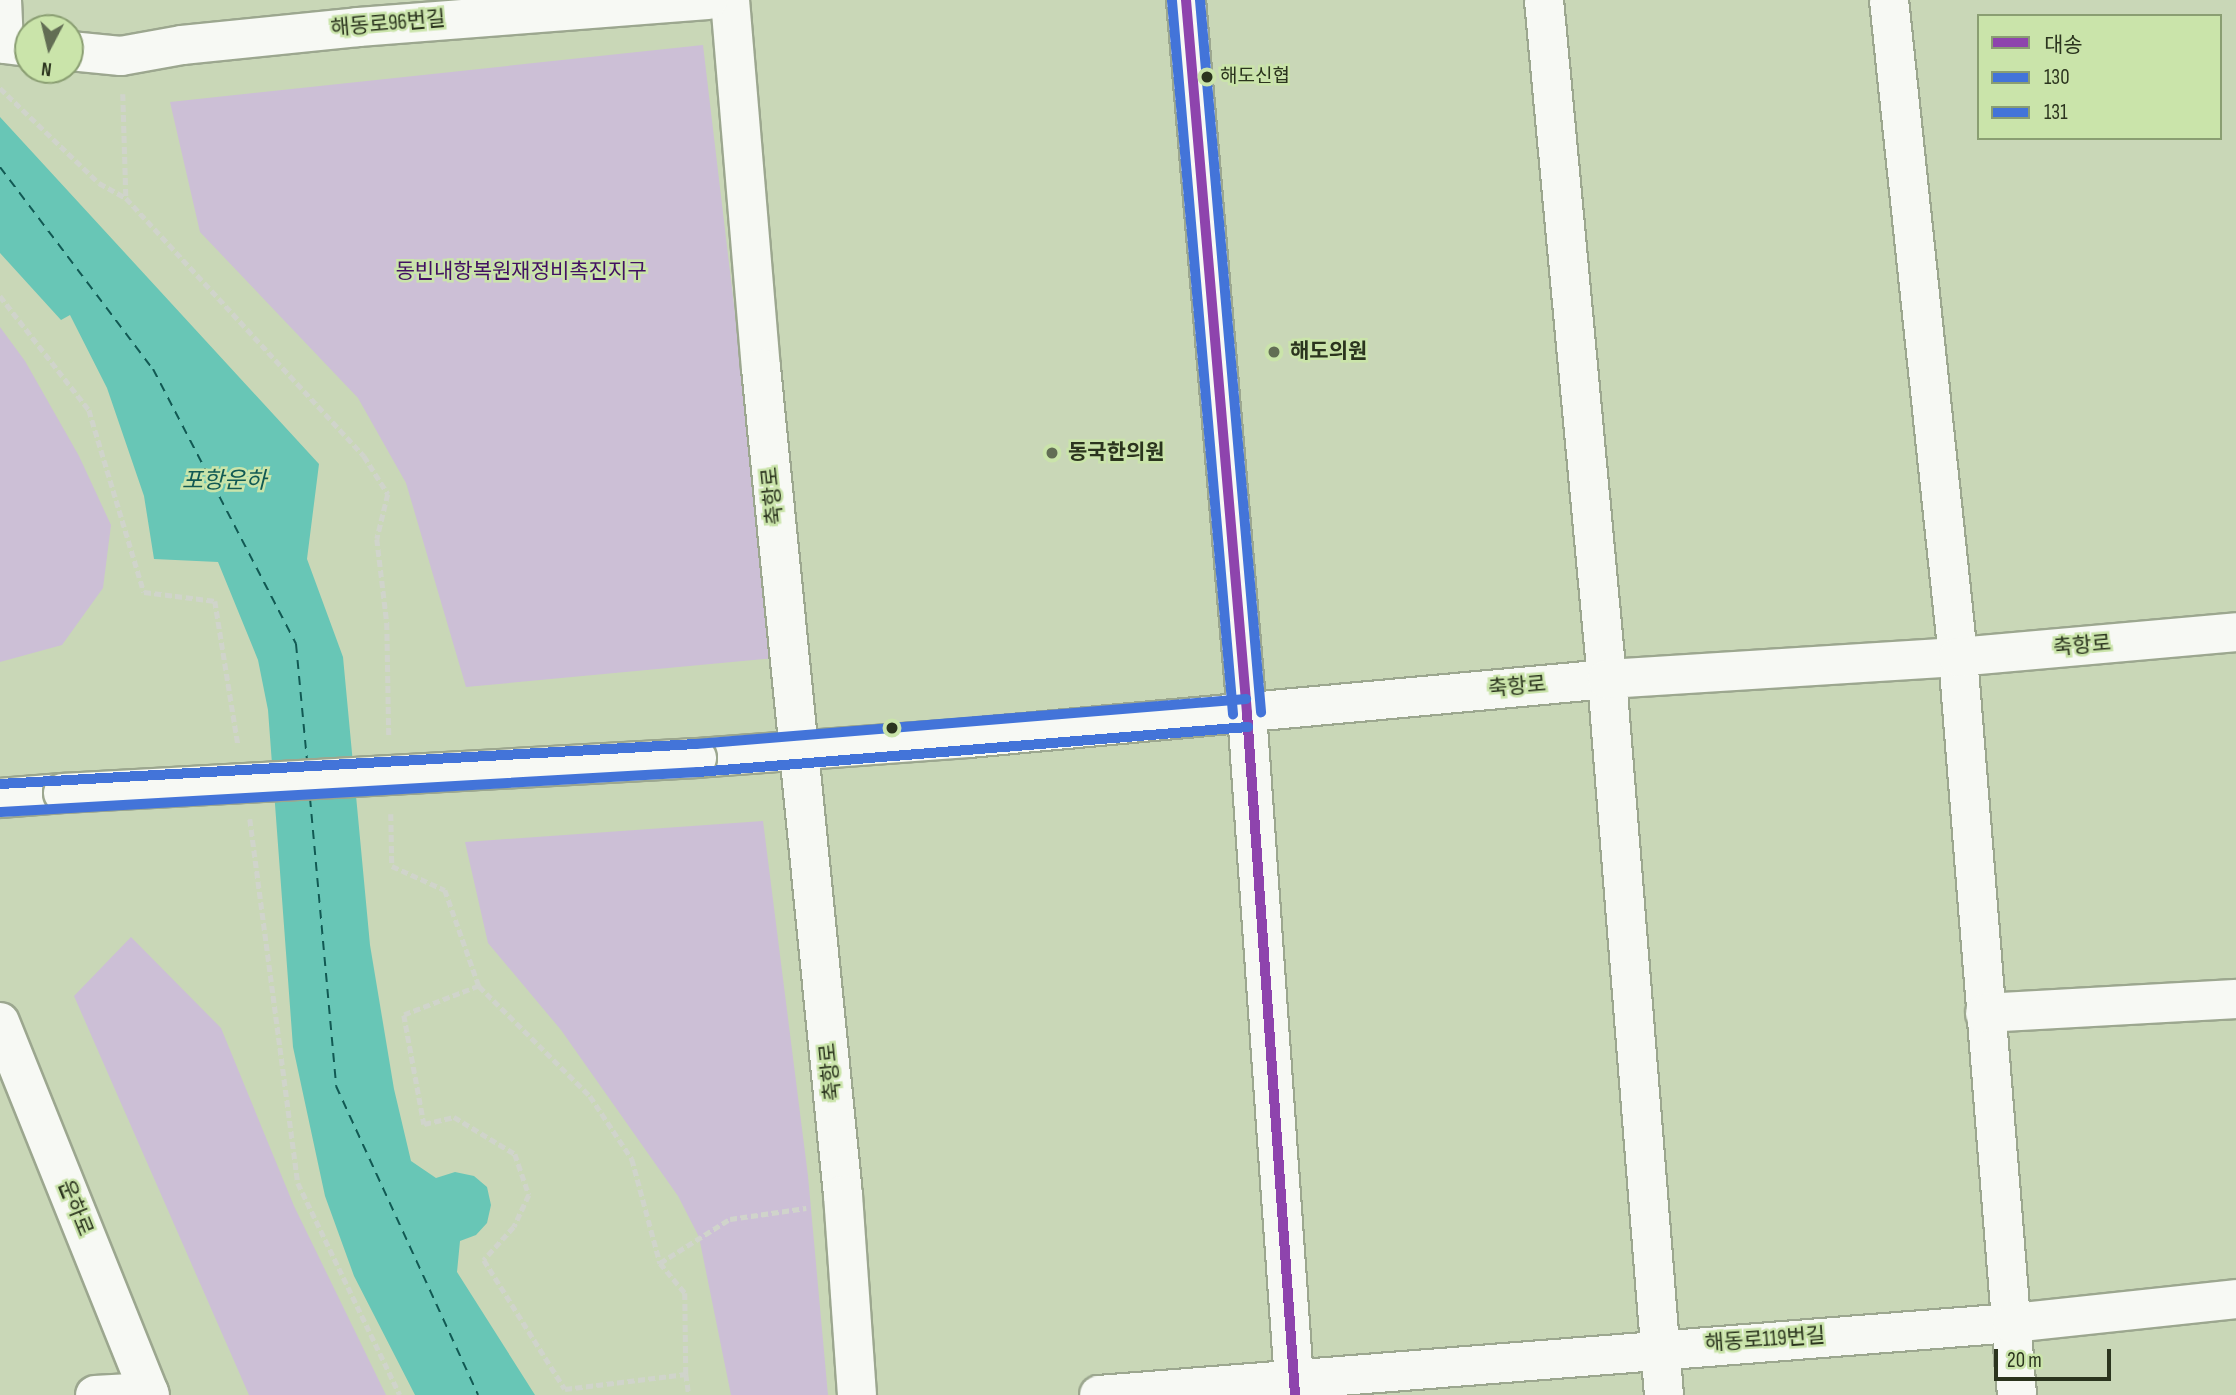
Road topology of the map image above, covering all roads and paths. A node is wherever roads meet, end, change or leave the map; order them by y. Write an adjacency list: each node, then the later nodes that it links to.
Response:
1 (2, 0): 8 (street)
2 (708, 0): 7 (street, 해동로96번길)
3 (730, 0): 16 (street, 축항로)
4 (1186, 0): 15 (street)
5 (1544, 0): 14 (street)
6 (1889, 0): 13 (street)
7 (356, 13): 10 (street, 해동로96번길)
8 (14, 45)
9 (84, 52): 10 (street, 해동로96번길)
10 (121, 56): 11 (path)
11 (126, 198)
12 (2236, 632): 13 (street, 축항로)
13 (1958, 657): 14 (street, 축항로); 20 (street)
14 (1607, 679): 15 (street, 축항로); 26 (street)
15 (1247, 713): 16 (street, 축항로); 28 (street)
16 (798, 750): 17 (street, 축항로, bridge); 22 (street, 축항로)
17 (0, 798)
18 (479, 986): 23 (path)
19 (2236, 999): 20 (street)
20 (1985, 1013): 25 (street)
21 (0, 1022): 29 (street, 운하로)
22 (843, 1195): 23 (path); 31 (street, 축항로)
23 (660, 1263): 27 (path)
24 (2236, 1300): 25 (street, 해동로119번길)
25 (2012, 1323): 26 (street, 해동로119번길); 34 (street)
26 (1661, 1348): 28 (street, 해동로119번길); 33 (street)
27 (686, 1374)
28 (1294, 1386): 32 (street, 해동로119번길)
29 (150, 1394): 30 (street)
30 (95, 1395)
31 (858, 1395)
32 (1099, 1395)
33 (1664, 1395)
34 (2017, 1395)

